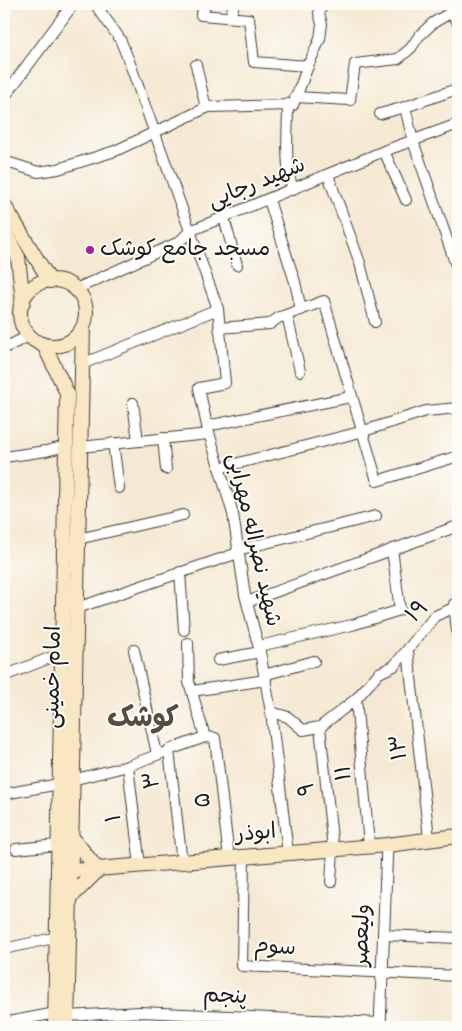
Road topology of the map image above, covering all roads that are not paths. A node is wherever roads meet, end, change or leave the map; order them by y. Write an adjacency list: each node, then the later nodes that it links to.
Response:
1 (73, 4): 12 (street)
2 (95, 4): 18 (street, شهید نصراله مهرابی)
3 (206, 4): 7 (street)
4 (234, 4): 7 (street)
5 (323, 4): 10 (street)
6 (455, 10): 8 (street); 13 (street)
7 (230, 17): 10 (street)
8 (458, 23)
9 (196, 64): 15 (street)
10 (306, 66): 13 (street)
11 (454, 90): 14 (street)
12 (4, 97)
13 (292, 101): 15 (street); 23 (street)
14 (405, 107): 16 (street); 19 (street)
15 (206, 108): 18 (street)
16 (380, 114)
17 (458, 124): 19 (street, شهید رجایی)
18 (154, 132): 21 (street); 29 (street, شهید نصراله مهرابی)
19 (413, 141): 20 (street, شهید رجایی); 31 (street)
20 (384, 151): 22 (street, شهید رجایی); 25 (street)
21 (4, 161)
22 (328, 175): 23 (street, شهید رجایی); 38 (street)
23 (294, 190): 24 (street, شهید رجایی)
24 (269, 200): 27 (street, شهید رجایی); 36 (street)
25 (406, 200)
26 (4, 205): 32 (main road)
27 (224, 218): 29 (street, شهید رجایی); 30 (street)
28 (4, 231): 34 (main road)
29 (190, 231): 33 (street, شهید رجایی); 35 (street, شهید نصراله مهرابی)
30 (237, 265)
31 (458, 271)
32 (50, 281): 33 (main road); 34 (main road)
33 (76, 289): 39 (main road)
34 (22, 302): 41 (main road)
35 (218, 309): 40 (street, شهید نصراله مهرابی); 44 (street)
36 (301, 310): 37 (street); 46 (street)
37 (287, 315): 40 (street); 45 (street)
38 (375, 322)
39 (83, 328): 42 (main road); 44 (main road, امام خمینی)
40 (219, 328): 49 (street, شهید نصراله مهرابی)
41 (29, 336): 42 (main road); 43 (street)
42 (44, 345): 54 (main road, امام خمینی)
43 (4, 348)
44 (82, 364): 54 (main road, امام خمینی)
45 (300, 372)
46 (351, 397): 49 (street); 50 (street)
47 (133, 403): 52 (street)
48 (458, 408): 50 (street)
49 (208, 430): 51 (street); 57 (street, شهید نصراله مهرابی)
50 (364, 431): 56 (street); 57 (street)
51 (164, 438): 52 (street); 58 (street)
52 (138, 441): 53 (street)
53 (113, 443): 54 (street); 59 (street)
54 (73, 446): 55 (street); 63 (main road, امام خمینی); 76 (main road, امام خمینی)
55 (4, 457)
56 (455, 457)
57 (219, 468): 65 (street, شهید نصراله مهرابی)
58 (166, 469)
59 (118, 488)
60 (183, 515): 63 (street)
61 (376, 516): 65 (street)
62 (458, 526): 64 (street)
63 (78, 539): 69 (main road, امام خمینی)
64 (392, 549): 67 (street); 73 (street)
65 (238, 552): 66 (street); 67 (street, شهید نصراله مهرابی)
66 (180, 572): 69 (street); 70 (street)
67 (247, 602): 73 (street, شهید نصراله مهرابی)
68 (456, 606): 71 (street); 75 (street, ۱۹)
69 (77, 608): 89 (main road, امام خمینی)
70 (184, 630)
71 (458, 640)
72 (188, 643): 81 (street)
73 (259, 649): 77 (street); 80 (street, شهید نصراله مهرابی)
74 (134, 650): 87 (street)
75 (408, 651): 82 (street, ۱۹); 94 (street, ۱۳)
76 (62, 653): 79 (street); 90 (main road, امام خمینی)
77 (218, 660)
78 (314, 661): 80 (street)
79 (4, 676)
80 (265, 678): 81 (street); 83 (street, شهید نصراله مهرابی)
81 (192, 691): 85 (street)
82 (356, 699): 84 (street, ۱۹); 96 (street, ۱۱)
83 (271, 712): 84 (street); 100 (street, شهید نصراله مهرابی)
84 (320, 727): 98 (street, ۹)
85 (210, 738): 86 (street, ۳); 102 (street, ۵)
86 (169, 750): 87 (street); 103 (street, ۳)
87 (158, 754): 88 (street)
88 (128, 766): 89 (street); 105 (street, ۱)
89 (72, 780): 92 (main road, امام خمینی)
90 (59, 784): 91 (street); 95 (main road, امام خمینی)
91 (4, 794)
92 (71, 836): 106 (main road); 107 (main road, امام خمینی)
93 (458, 836): 94 (main road, ابوذر)
94 (429, 838): 97 (main road, ابوذر)
95 (57, 845): 99 (street); 107 (main road, امام خمینی)
96 (369, 845): 97 (main road, ابوذر); 98 (main road, ابوذر); 104 (street)
97 (387, 845): 104 (street, ولیعصر)
98 (333, 848): 100 (main road, ابوذر); 108 (street, ۹)
99 (16, 849)
100 (288, 853): 101 (main road, ابوذر)
101 (244, 857): 102 (main road, ابوذر); 114 (street, سوم)
102 (229, 858): 103 (main road, ابوذر)
103 (182, 862): 105 (main road, ابوذر)
104 (386, 862): 110 (street, ولیعصر)
105 (140, 866): 106 (main road, ابوذر)
106 (98, 870): 107 (main road, ابوذر); 109 (main road)
107 (64, 872): 109 (main road, امام خمینی); 111 (main road, امام خمینی)
108 (331, 882)
109 (70, 898): 116 (main road, امام خمینی)
110 (383, 935): 112 (street); 114 (street, ولیعصر)
111 (58, 937): 113 (street); 116 (main road, امام خمینی)
112 (458, 938)
113 (4, 949)
114 (382, 972): 115 (street); 118 (street, ولیعصر)
115 (458, 976)
116 (61, 1021): 117 (street, پنجم); 118 (street, پنجم)
117 (8, 1022)
118 (380, 1025)

